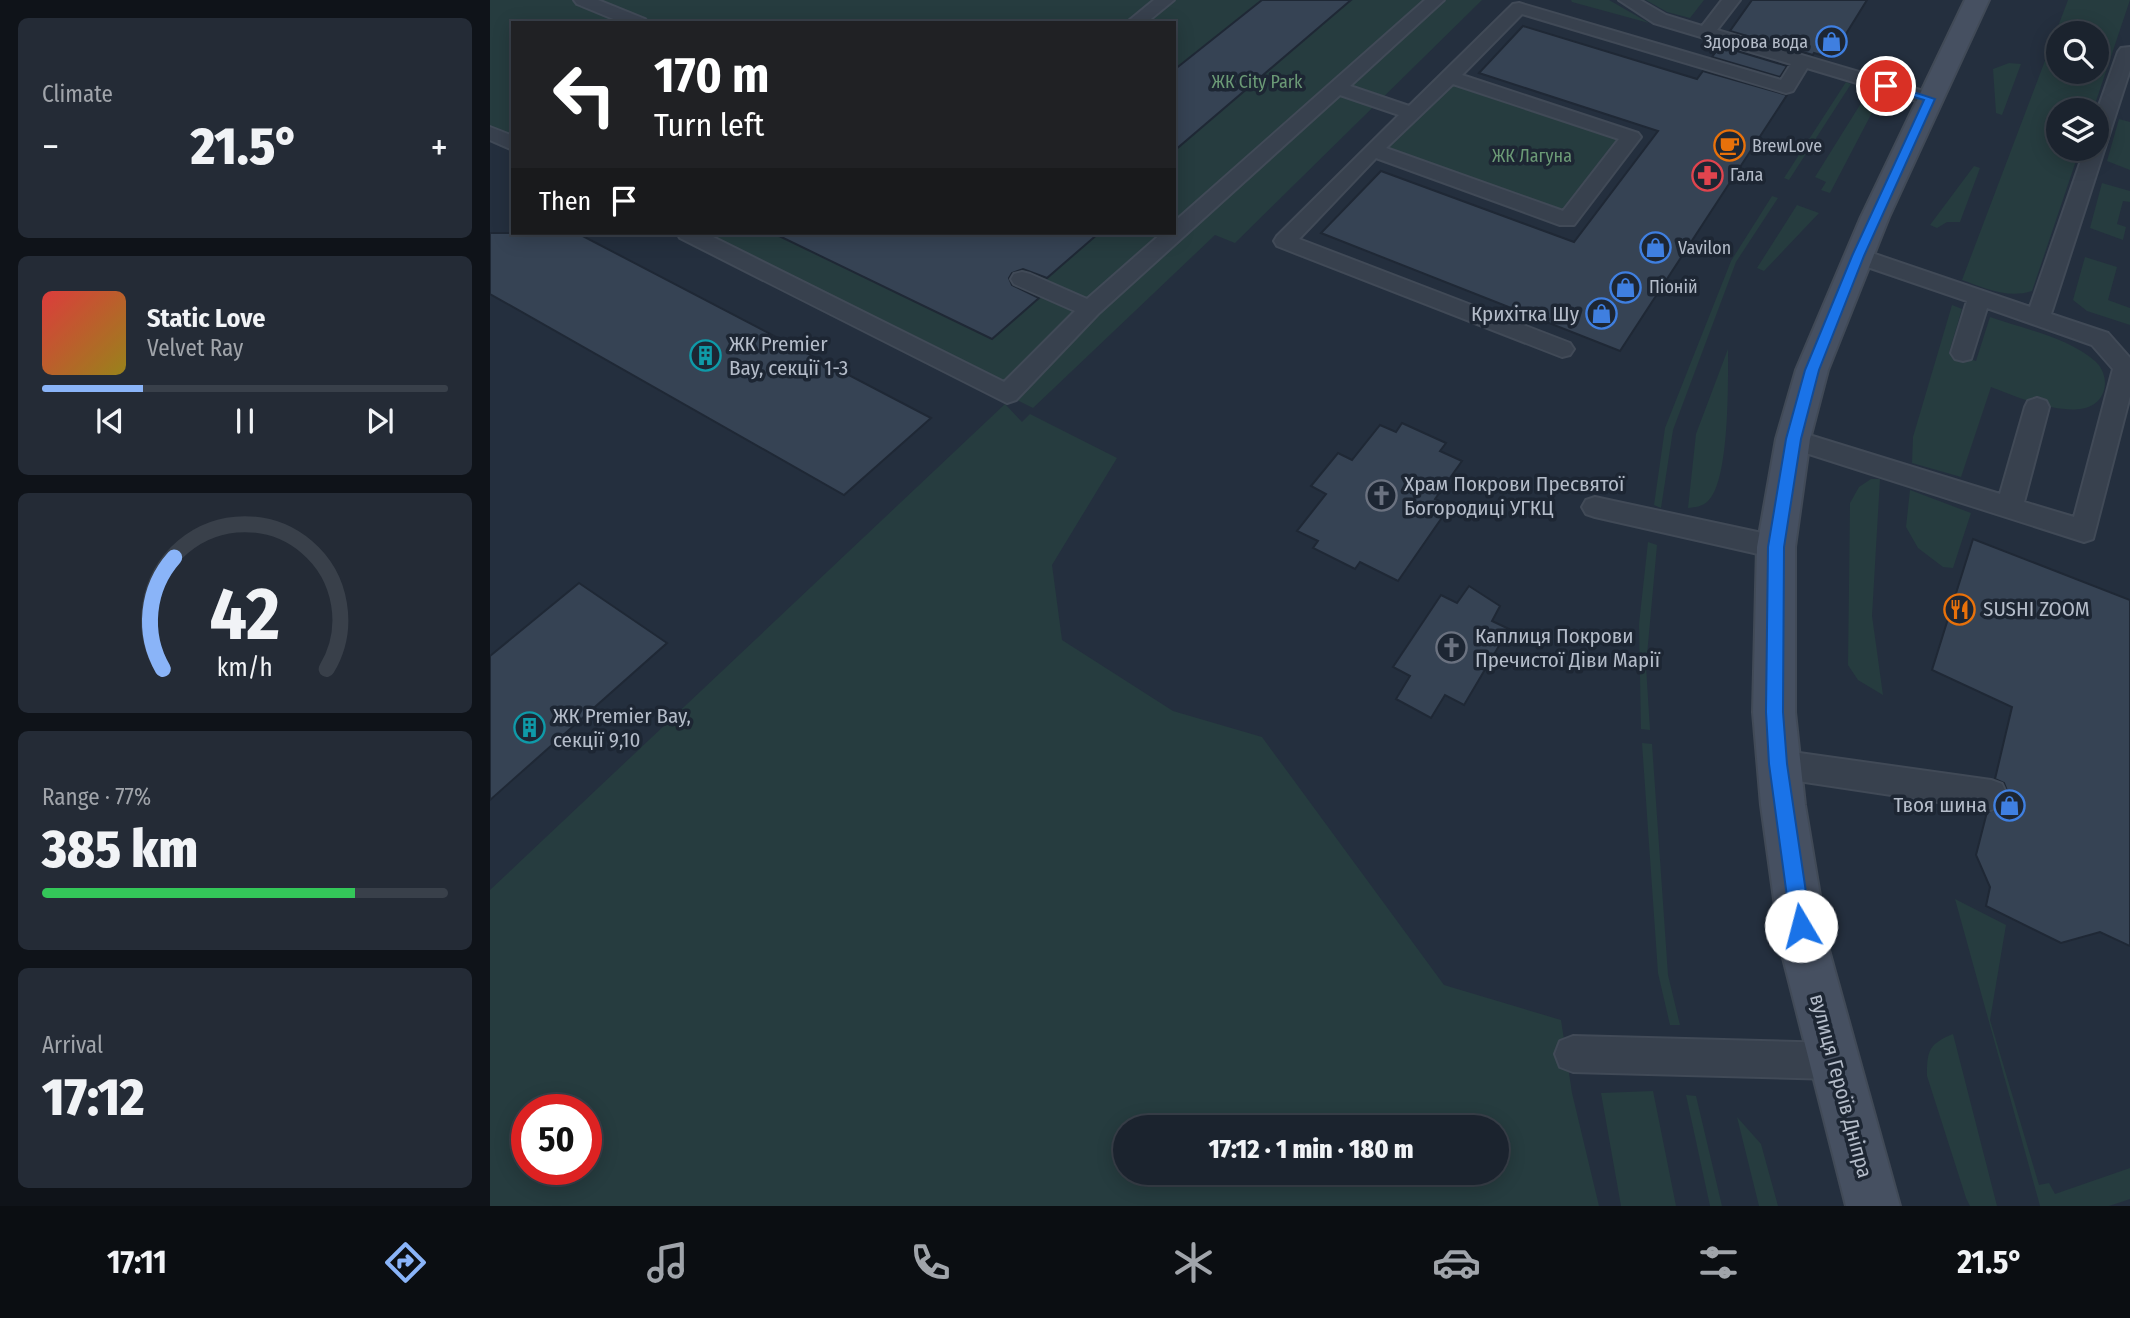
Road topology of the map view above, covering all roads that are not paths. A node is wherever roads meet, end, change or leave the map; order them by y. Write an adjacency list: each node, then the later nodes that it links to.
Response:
1 (583, 0): 7 (lane)
2 (1165, 0): 8 (lane)
3 (1435, 0): 13 (lane)
4 (1628, 0): 9 (lane)
5 (1731, 0): 9 (lane)
6 (1977, 0): 14 (main road, вулиця Героїв Дніпра)
7 (634, 21)
8 (1138, 21)
9 (1706, 33): 11 (lane)
10 (2130, 52): 15 (lane)
11 (1802, 61): 12 (lane); 14 (lane)
12 (1450, 77): 16 (lane); 19 (lane)
13 (1338, 88): 16 (lane); 21 (lane)
14 (1930, 99): 24 (main road, вулиця Героїв Дніпра)
15 (2109, 107)
16 (1412, 113): 19 (lane)
17 (490, 133): 18 (lane)
18 (511, 143)
19 (1373, 150): 29 (lane)
20 (2091, 161): 28 (lane)
21 (1176, 232)
22 (692, 235): 27 (lane)
23 (1173, 235): 27 (lane)
24 (1858, 256): 26 (lane); 32 (main road, вулиця Героїв Дніпра)
25 (1022, 279): 27 (lane)
26 (1979, 298): 28 (lane); 30 (lane)
27 (1090, 309)
28 (2038, 318): 34 (lane)
29 (1562, 349)
30 (1963, 353)
31 (2037, 407): 34 (lane)
32 (1793, 439): 34 (lane); 35 (main road, вулиця Героїв Дніпра)
33 (1595, 507): 35 (lane)
34 (2010, 507)
35 (1776, 547): 36 (main road, вулиця Героїв Дніпра)
36 (1778, 764): 37 (lane); 39 (main road, вулиця Героїв Дніпра)
37 (1991, 795)
38 (1573, 1054): 39 (lane)
39 (1835, 1061): 40 (main road, вулиця Героїв Дніпра)
40 (1873, 1206)

